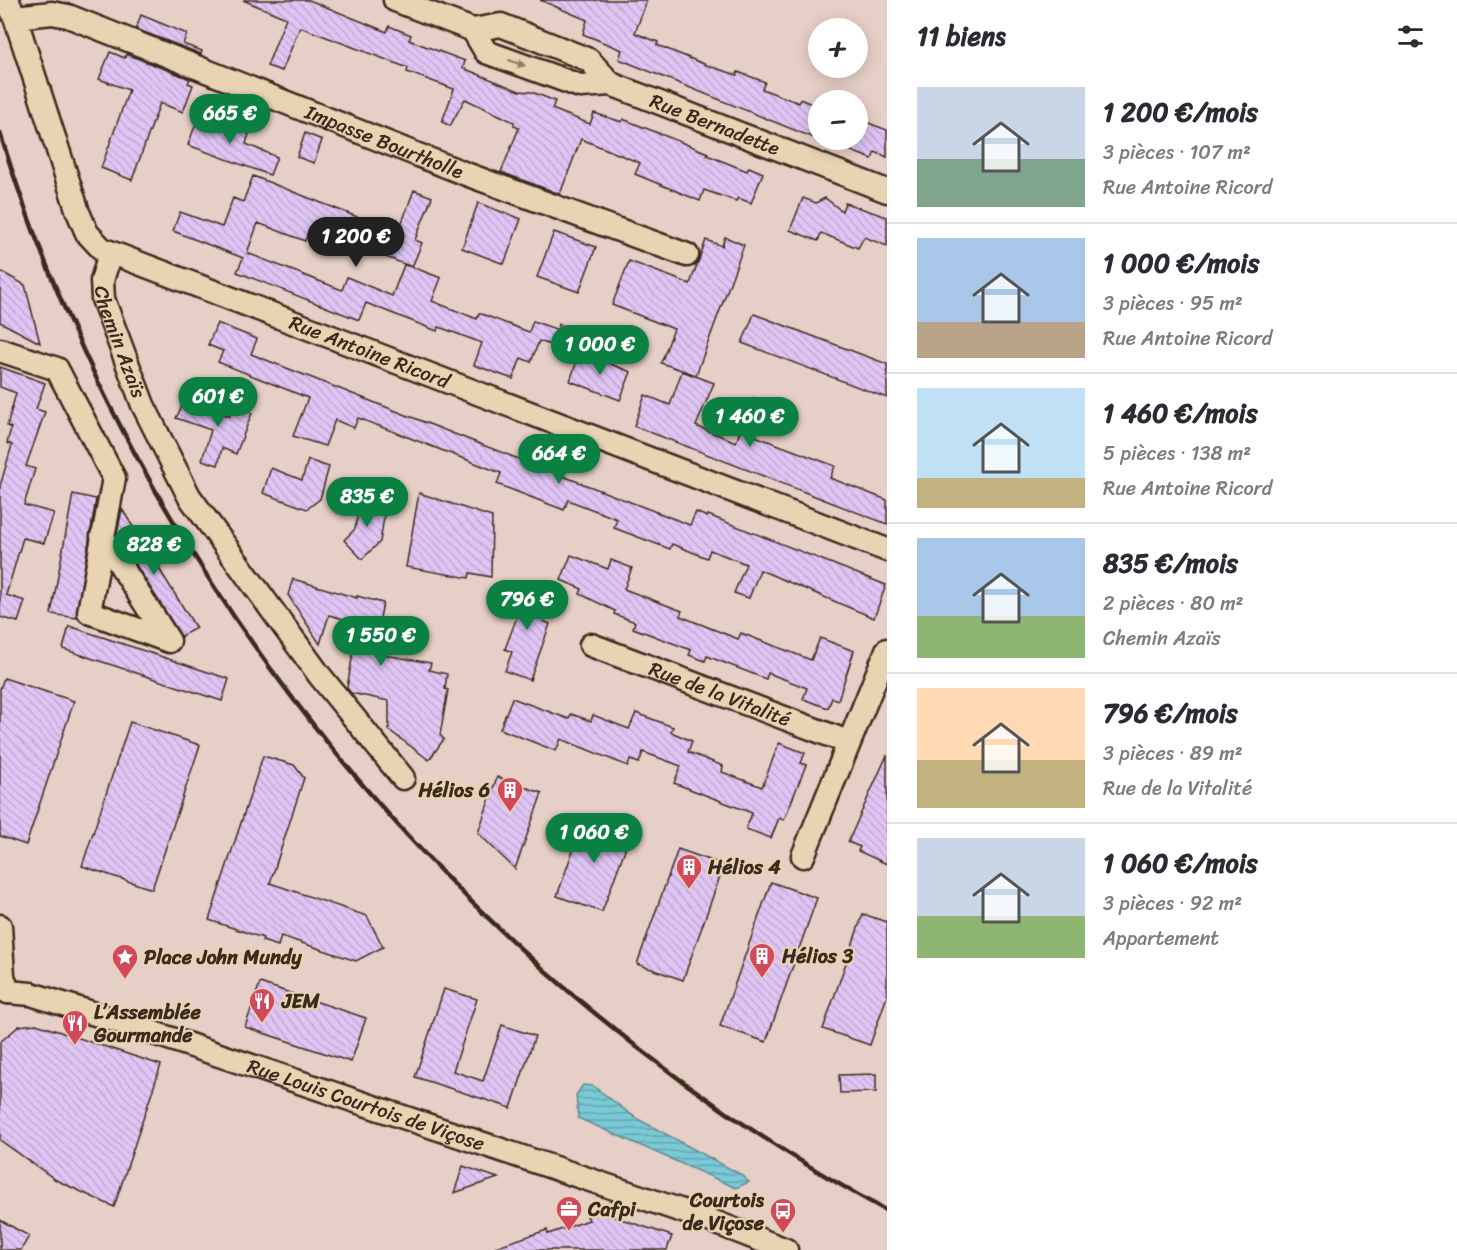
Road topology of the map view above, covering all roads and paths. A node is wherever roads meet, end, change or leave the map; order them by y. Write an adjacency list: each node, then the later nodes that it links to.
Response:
1 (394, 0): 3 (street, Rue Bernadette)
2 (11, 8): 6 (street, Rue Antoine Ricord); 7 (street, Impasse Bourtholle)
3 (473, 30): 4 (street, Rue Bernadette); 4 (street, Rue Bernadette, one-way to 4)
4 (611, 84): 5 (street, Rue Bernadette)
5 (887, 191)
6 (110, 253): 10 (street, Rue Antoine Ricord); 14 (street, Chemin Azaïs)
7 (687, 255)
8 (0, 350): 9 (street)
9 (102, 536): 9 (street)
10 (887, 550)
11 (591, 645): 13 (street, Rue de la Vitalité)
12 (887, 650): 13 (street)
13 (848, 742): 15 (street)
14 (403, 778)
15 (803, 856)
16 (0, 926): 17 (street, Rue Louis Courtois de Viçose)
17 (4, 994): 18 (street, Rue Louis Courtois de Viçose)
18 (786, 1250)

